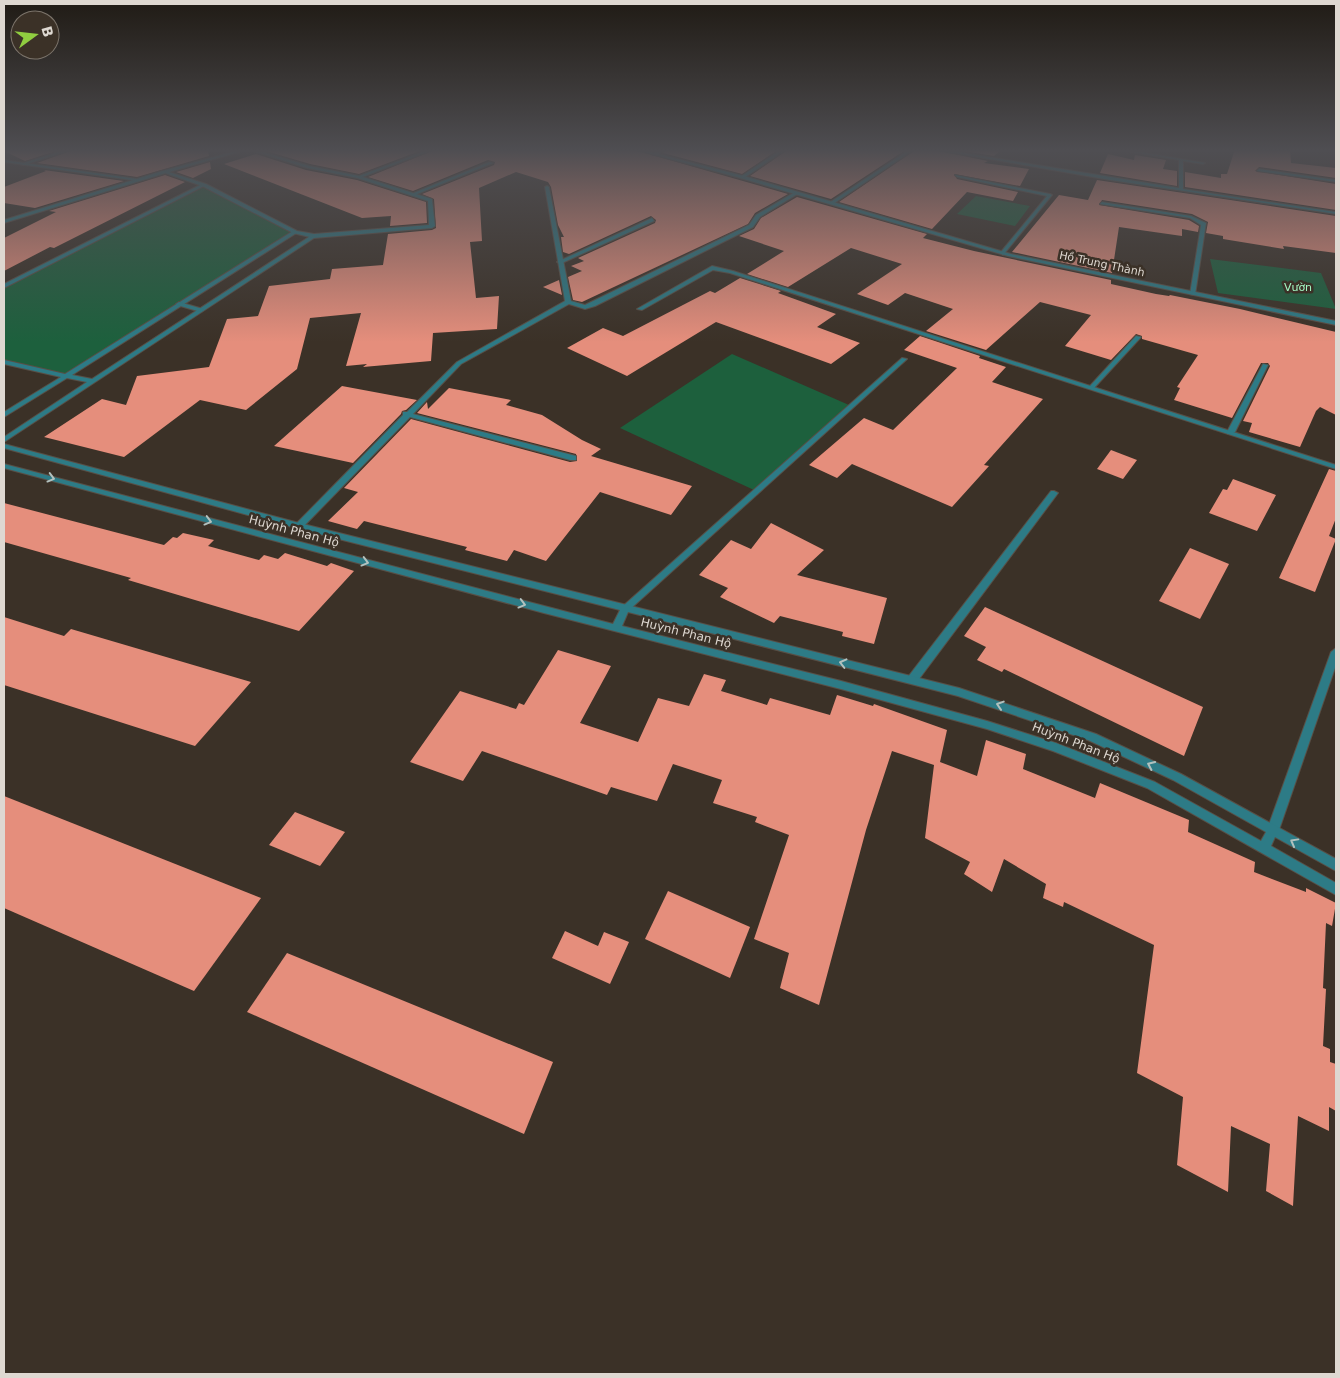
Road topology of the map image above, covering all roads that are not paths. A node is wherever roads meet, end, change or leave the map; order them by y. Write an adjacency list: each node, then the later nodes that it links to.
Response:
1 (32, 213): 11 (street)
2 (148, 213): 16 (street)
3 (258, 213): 12 (street)
4 (431, 213): 13 (street)
5 (551, 213): 15 (street)
6 (763, 213): 18 (street)
7 (867, 213): 14 (street, Hồ Trung Thành)
8 (1035, 213): 14 (street)
9 (1168, 213): 17 (street)
10 (652, 220): 15 (street)
11 (4, 222)
12 (294, 232): 13 (street); 19 (street)
13 (314, 236): 21 (street)
14 (1003, 253): 17 (street, Hồ Trung Thành)
15 (560, 262): 18 (street)
16 (4, 286)
17 (1193, 294): 22 (street, Hồ Trung Thành)
18 (568, 302): 30 (street)
19 (179, 304): 21 (street); 27 (street)
20 (640, 309): 29 (street)
21 (201, 310): 28 (street)
22 (1336, 324)
23 (1138, 337): 29 (street)
24 (904, 359): 40 (street)
25 (4, 362): 27 (street)
26 (1265, 365): 32 (street)
27 (63, 377): 28 (street); 31 (street)
28 (90, 381): 33 (street)
29 (1092, 387): 32 (street)
30 (406, 414): 35 (street); 39 (street)
31 (4, 415)
32 (1231, 432): 37 (street)
33 (4, 440)
34 (4, 446): 39 (street, Huỳnh Phan Hộ)
35 (573, 458)
36 (4, 466): 41 (street, Huỳnh Phan Hộ, one-way to 41)
37 (1336, 467)
38 (1054, 493): 43 (street)
39 (299, 526): 40 (street, Huỳnh Phan Hộ)
40 (625, 609): 41 (street); 43 (street, Huỳnh Phan Hộ, one-way to 40)
41 (616, 628): 45 (street, Huỳnh Phan Hộ)
42 (1336, 652): 44 (street)
43 (912, 680): 44 (street, Huỳnh Phan Hộ, one-way to 43)
44 (1273, 830): 45 (street); 46 (street, Huỳnh Phan Hộ, one-way to 44)
45 (1264, 848): 47 (street, Huỳnh Phan Hộ)
46 (1336, 865)
47 (1336, 889)

